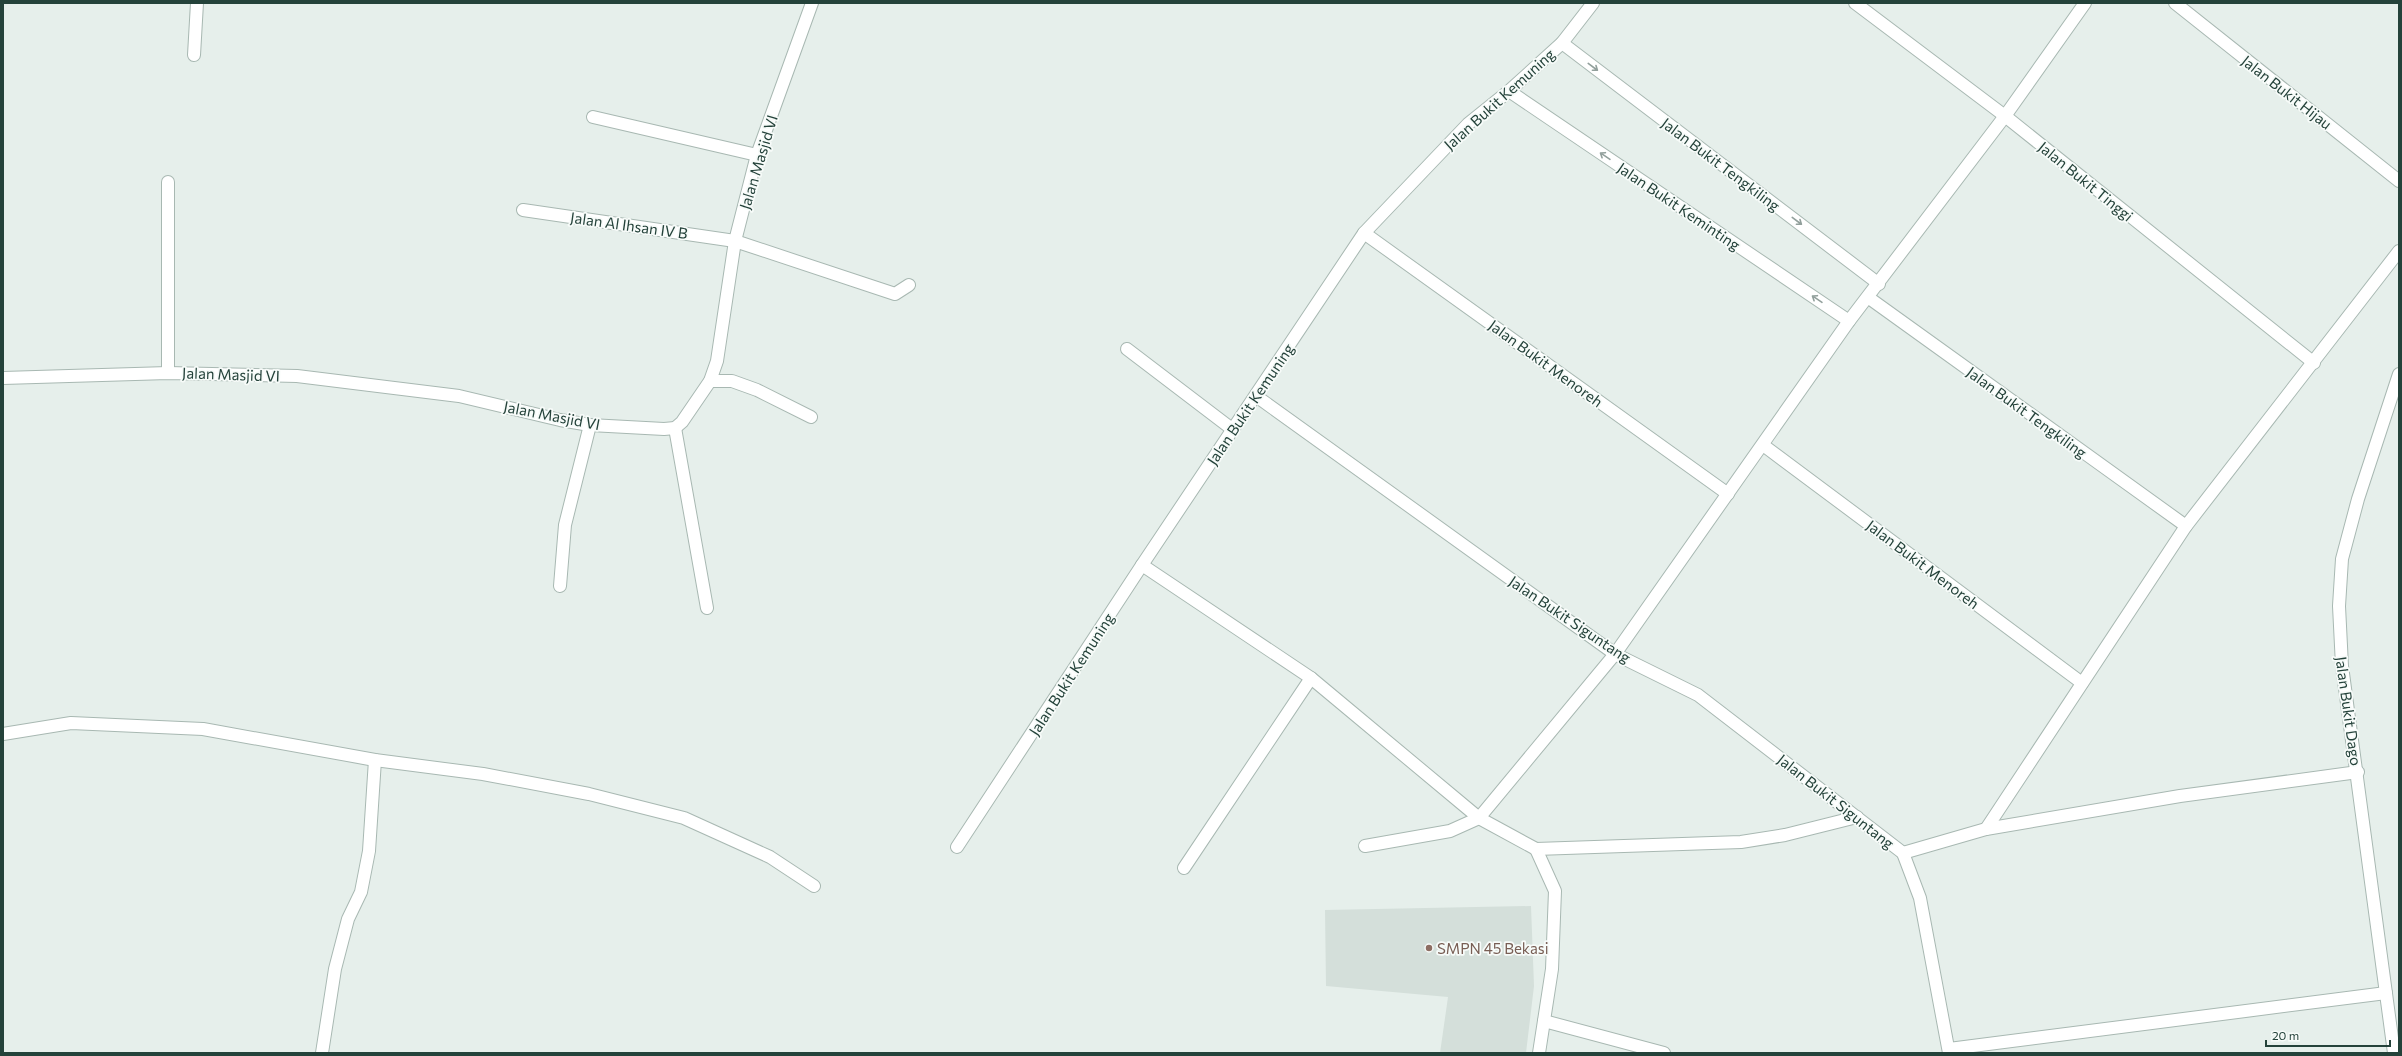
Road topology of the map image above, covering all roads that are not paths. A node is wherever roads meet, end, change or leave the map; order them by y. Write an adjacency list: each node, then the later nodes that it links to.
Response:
1 (197, 3): 8 (street)
2 (812, 3): 12 (street, Jalan Masjid VI)
3 (1594, 3): 7 (street, Jalan Bukit Kemuning)
4 (1855, 3): 10 (street, Jalan Bukit Tinggi)
5 (2085, 3): 10 (street)
6 (2175, 3): 13 (street, Jalan Bukit Hijau)
7 (1562, 43): 9 (street, Jalan Bukit Kemuning); 19 (street, Jalan Bukit Tengkiling, one-way to 19)
8 (194, 55)
9 (1509, 91): 16 (street, Jalan Bukit Kemuning); 22 (street, Jalan Bukit Keminting, one-way to 9)
10 (2005, 116): 19 (street); 24 (street, Jalan Bukit Tinggi)
11 (593, 118): 12 (street)
12 (757, 155): 17 (street, Jalan Masjid VI)
13 (2399, 181)
14 (168, 182): 25 (street)
15 (523, 210): 17 (street, Jalan Al Ihsan IV B)
16 (1364, 233): 29 (street, Jalan Bukit Kemuning); 35 (street, Jalan Bukit Menoreh)
17 (735, 240): 20 (street, Jalan Al Ihsan IV B); 28 (street, Jalan Masjid VI)
18 (2399, 251): 24 (street)
19 (1880, 284): 21 (street)
20 (909, 285)
21 (1868, 298): 22 (street); 36 (street, Jalan Bukit Tengkiling)
22 (1849, 321): 34 (street)
23 (1127, 349): 33 (street)
24 (2314, 363): 36 (street)
25 (168, 372): 27 (street, Jalan Masjid VI); 31 (street, Jalan Masjid VI)
26 (2399, 374): 45 (street, Jalan Bukit Dago)
27 (3, 378)
28 (710, 381): 30 (street); 32 (street, Jalan Masjid VI)
29 (1256, 396): 33 (street, Jalan Bukit Kemuning); 40 (street, Jalan Bukit Siguntang)
30 (811, 417)
31 (590, 425): 32 (street, Jalan Masjid VI); 38 (street)
32 (675, 428): 39 (street)
33 (1232, 429): 37 (street, Jalan Bukit Kemuning)
34 (1763, 445): 35 (street); 42 (street, Jalan Bukit Menoreh)
35 (1728, 494): 40 (street)
36 (2186, 526): 42 (street)
37 (1142, 565): 41 (street); 50 (street, Jalan Bukit Kemuning)
38 (560, 586)
39 (707, 608)
40 (1615, 654): 46 (street, Jalan Bukit Siguntang); 47 (street)
41 (1311, 678): 47 (street); 53 (street)
42 (2082, 683): 48 (street)
43 (3, 734): 44 (street)
44 (375, 760): 54 (street); 58 (street)
45 (2358, 772): 48 (street); 55 (street, Jalan Bukit Dago)
46 (1857, 817): 51 (street); 52 (street, Jalan Bukit Siguntang)
47 (1479, 818): 49 (street); 51 (street)
48 (1986, 829): 52 (street)
49 (1365, 846)
50 (957, 847)
51 (1536, 849): 56 (street)
52 (1903, 853): 57 (street)
53 (1184, 868)
54 (814, 886)
55 (2386, 993): 57 (street); 61 (street, Jalan Bukit Dago)
56 (1544, 1021): 59 (street); 60 (street)
57 (1949, 1051)
58 (322, 1053)
59 (1539, 1053)
60 (1664, 1053)
61 (2394, 1053)

